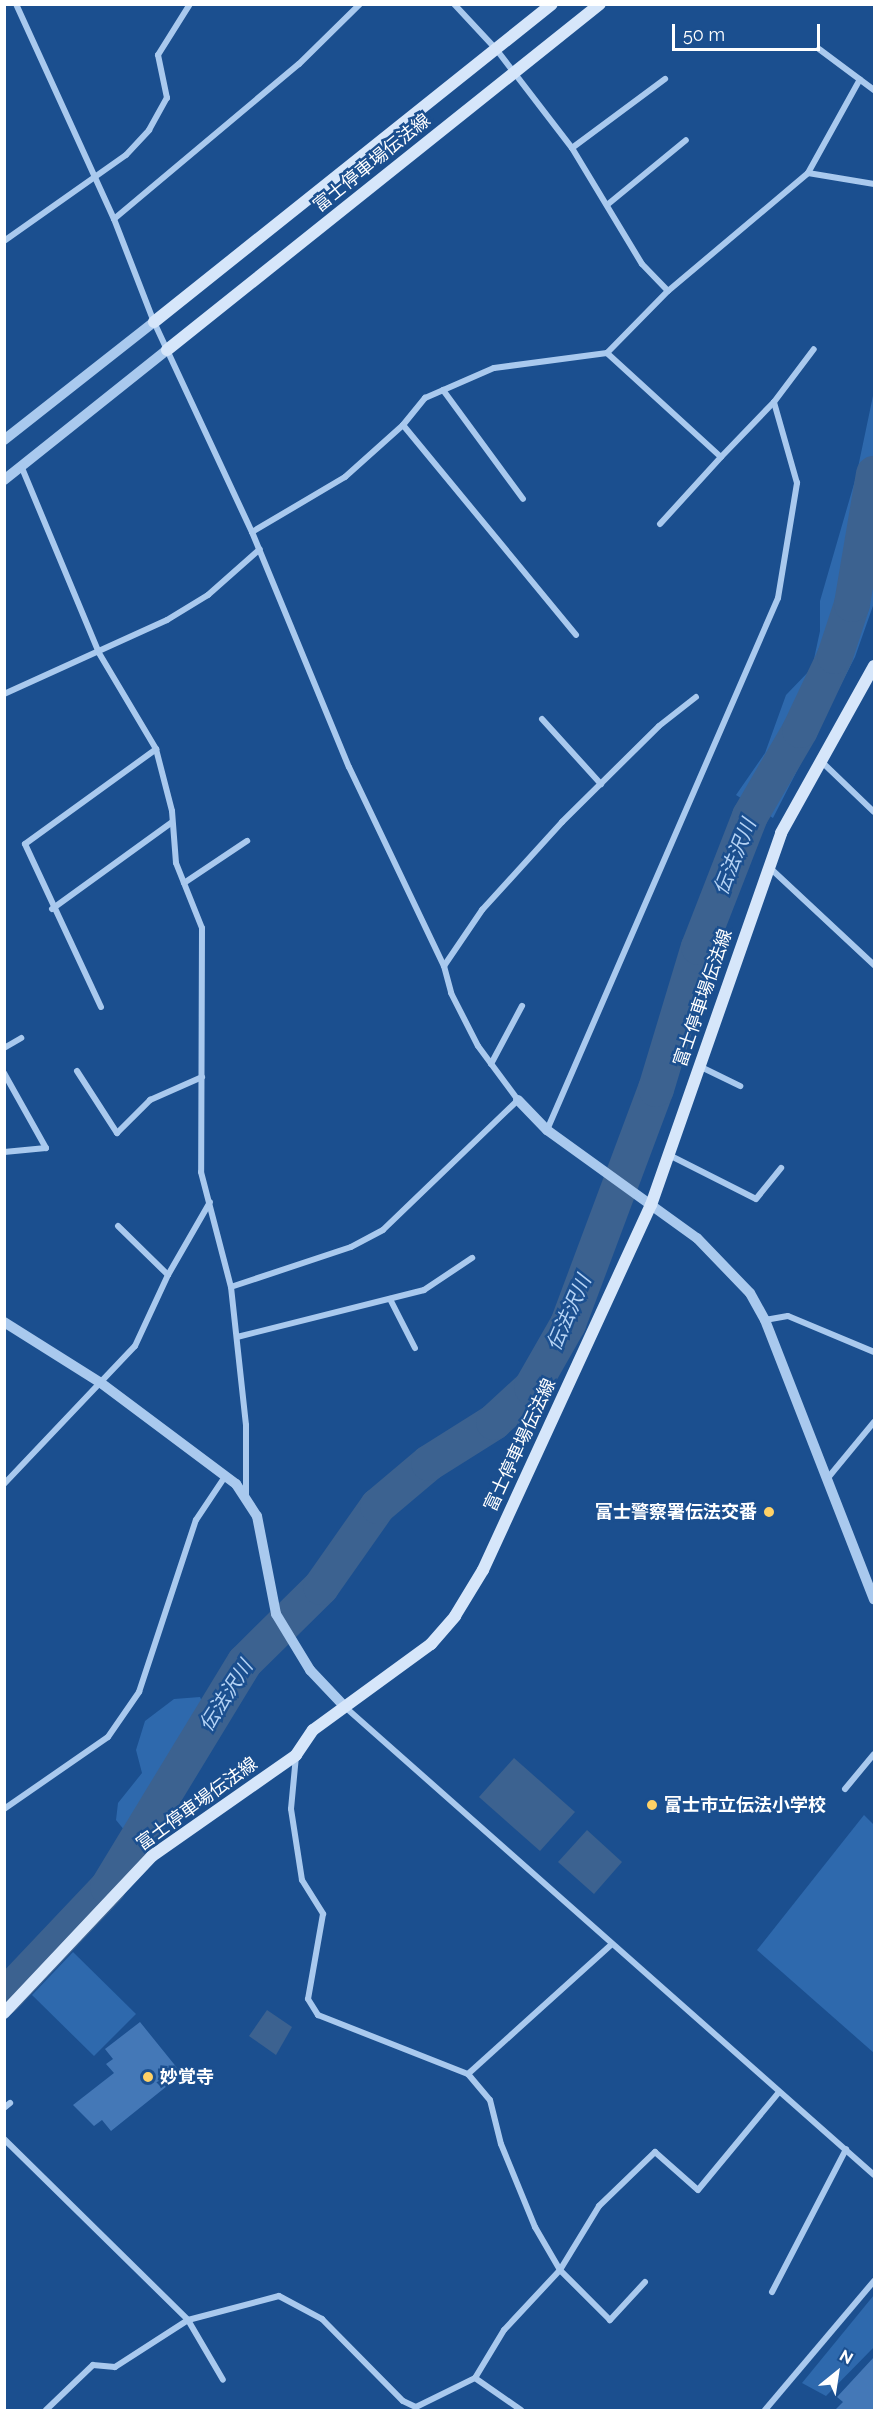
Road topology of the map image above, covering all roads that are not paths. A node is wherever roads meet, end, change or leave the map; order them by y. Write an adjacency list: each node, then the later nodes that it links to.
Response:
1 (16, 4): 16 (street)
2 (190, 4): 16 (street)
3 (360, 4): 19 (street)
4 (454, 4): 7 (street)
5 (552, 4): 7 (main road, 富士停車場伝法線)
6 (600, 4): 9 (main road, 富士停車場伝法線)
7 (496, 49): 9 (street); 22 (main road, 富士停車場伝法線)
8 (819, 49): 11 (street)
9 (514, 73): 14 (street); 24 (main road, 富士停車場伝法線)
10 (665, 79): 14 (street)
11 (860, 79): 12 (street); 15 (street)
12 (874, 90)
13 (686, 140): 18 (street)
14 (572, 148): 18 (street)
15 (808, 173): 17 (street); 21 (street)
16 (94, 178): 19 (street); 20 (street)
17 (874, 184)
18 (607, 205): 21 (street)
19 (114, 219): 22 (street)
20 (4, 241)
21 (668, 291): 25 (street)
22 (154, 322): 24 (street); 29 (street)
23 (814, 349): 27 (street)
24 (167, 350): 31 (street); 35 (street)
25 (607, 353): 26 (street); 30 (street)
26 (443, 390): 28 (street); 33 (street)
27 (774, 402): 30 (street); 65 (street)
28 (403, 425): 35 (street); 37 (street)
29 (6, 435)
30 (721, 457): 34 (street)
31 (22, 468): 32 (street); 38 (street)
32 (4, 480)
33 (523, 499)
34 (660, 524)
35 (252, 532): 36 (street)
36 (260, 549): 38 (street); 53 (street)
37 (576, 635)
38 (99, 653): 40 (street); 43 (street)
39 (874, 666): 44 (main road, 富士停車場伝法線)
40 (4, 694)
41 (696, 697): 45 (street)
42 (542, 720): 45 (street)
43 (156, 749): 47 (street); 51 (street)
44 (822, 762): 46 (street); 49 (main road, 富士停車場伝法線)
45 (601, 784): 53 (street)
46 (873, 809)
47 (172, 822): 50 (street); 51 (street)
48 (247, 841): 50 (street)
49 (767, 865): 52 (street); 59 (main road, 富士停車場伝法線)
50 (184, 883): 62 (street)
51 (52, 909): 55 (street)
52 (874, 965)
53 (444, 966): 58 (street)
54 (522, 1006): 58 (street)
55 (101, 1007)
56 (21, 1038): 57 (street)
57 (4, 1048)
58 (491, 1064): 64 (street)
59 (699, 1066): 63 (street); 67 (main road, 富士停車場伝法線)
60 (77, 1071): 62 (street)
61 (4, 1073): 66 (street)
62 (202, 1077): 69 (street)
63 (740, 1086)
64 (518, 1100): 65 (street); 74 (street)
65 (547, 1130): 70 (street)
66 (4, 1152)
67 (668, 1155): 68 (street); 70 (main road, 富士停車場伝法線)
68 (781, 1168)
69 (210, 1202): 73 (street); 74 (street)
70 (651, 1205): 76 (street); 88 (main road, 富士停車場伝法線)
71 (118, 1226): 73 (street)
72 (472, 1258): 75 (street)
73 (168, 1275): 81 (street)
74 (231, 1287): 78 (street)
75 (390, 1299): 78 (street); 79 (street)
76 (765, 1320): 80 (street); 84 (street)
77 (4, 1322): 81 (street)
78 (237, 1337): 86 (street)
79 (416, 1348)
80 (874, 1352)
81 (101, 1383): 83 (street); 85 (street)
82 (874, 1422): 84 (street)
83 (226, 1475): 86 (street); 92 (street)
84 (825, 1482): 87 (street)
85 (4, 1484)
86 (246, 1495): 88 (street)
87 (874, 1599)
88 (345, 1707): 90 (main road, 富士停車場伝法線); 93 (street)
89 (874, 1754): 91 (street)
90 (296, 1755): 94 (main road, 富士停車場伝法線); 95 (street)
91 (845, 1789)
92 (4, 1809)
93 (612, 1944): 95 (street); 96 (street)
94 (4, 2013)
95 (468, 2074): 100 (street)
96 (779, 2092): 98 (street); 100 (street)
97 (4, 2139): 104 (street)
98 (846, 2149): 99 (street); 103 (street)
99 (874, 2175)
100 (560, 2270): 102 (street); 105 (street)
101 (874, 2281): 110 (street)
102 (645, 2282)
103 (772, 2292)
104 (188, 2320): 106 (street); 107 (street); 108 (street)
105 (475, 2378): 107 (street); 109 (street)
106 (223, 2380)
107 (411, 2408)
108 (46, 2410)
109 (521, 2410)
110 (765, 2410)

